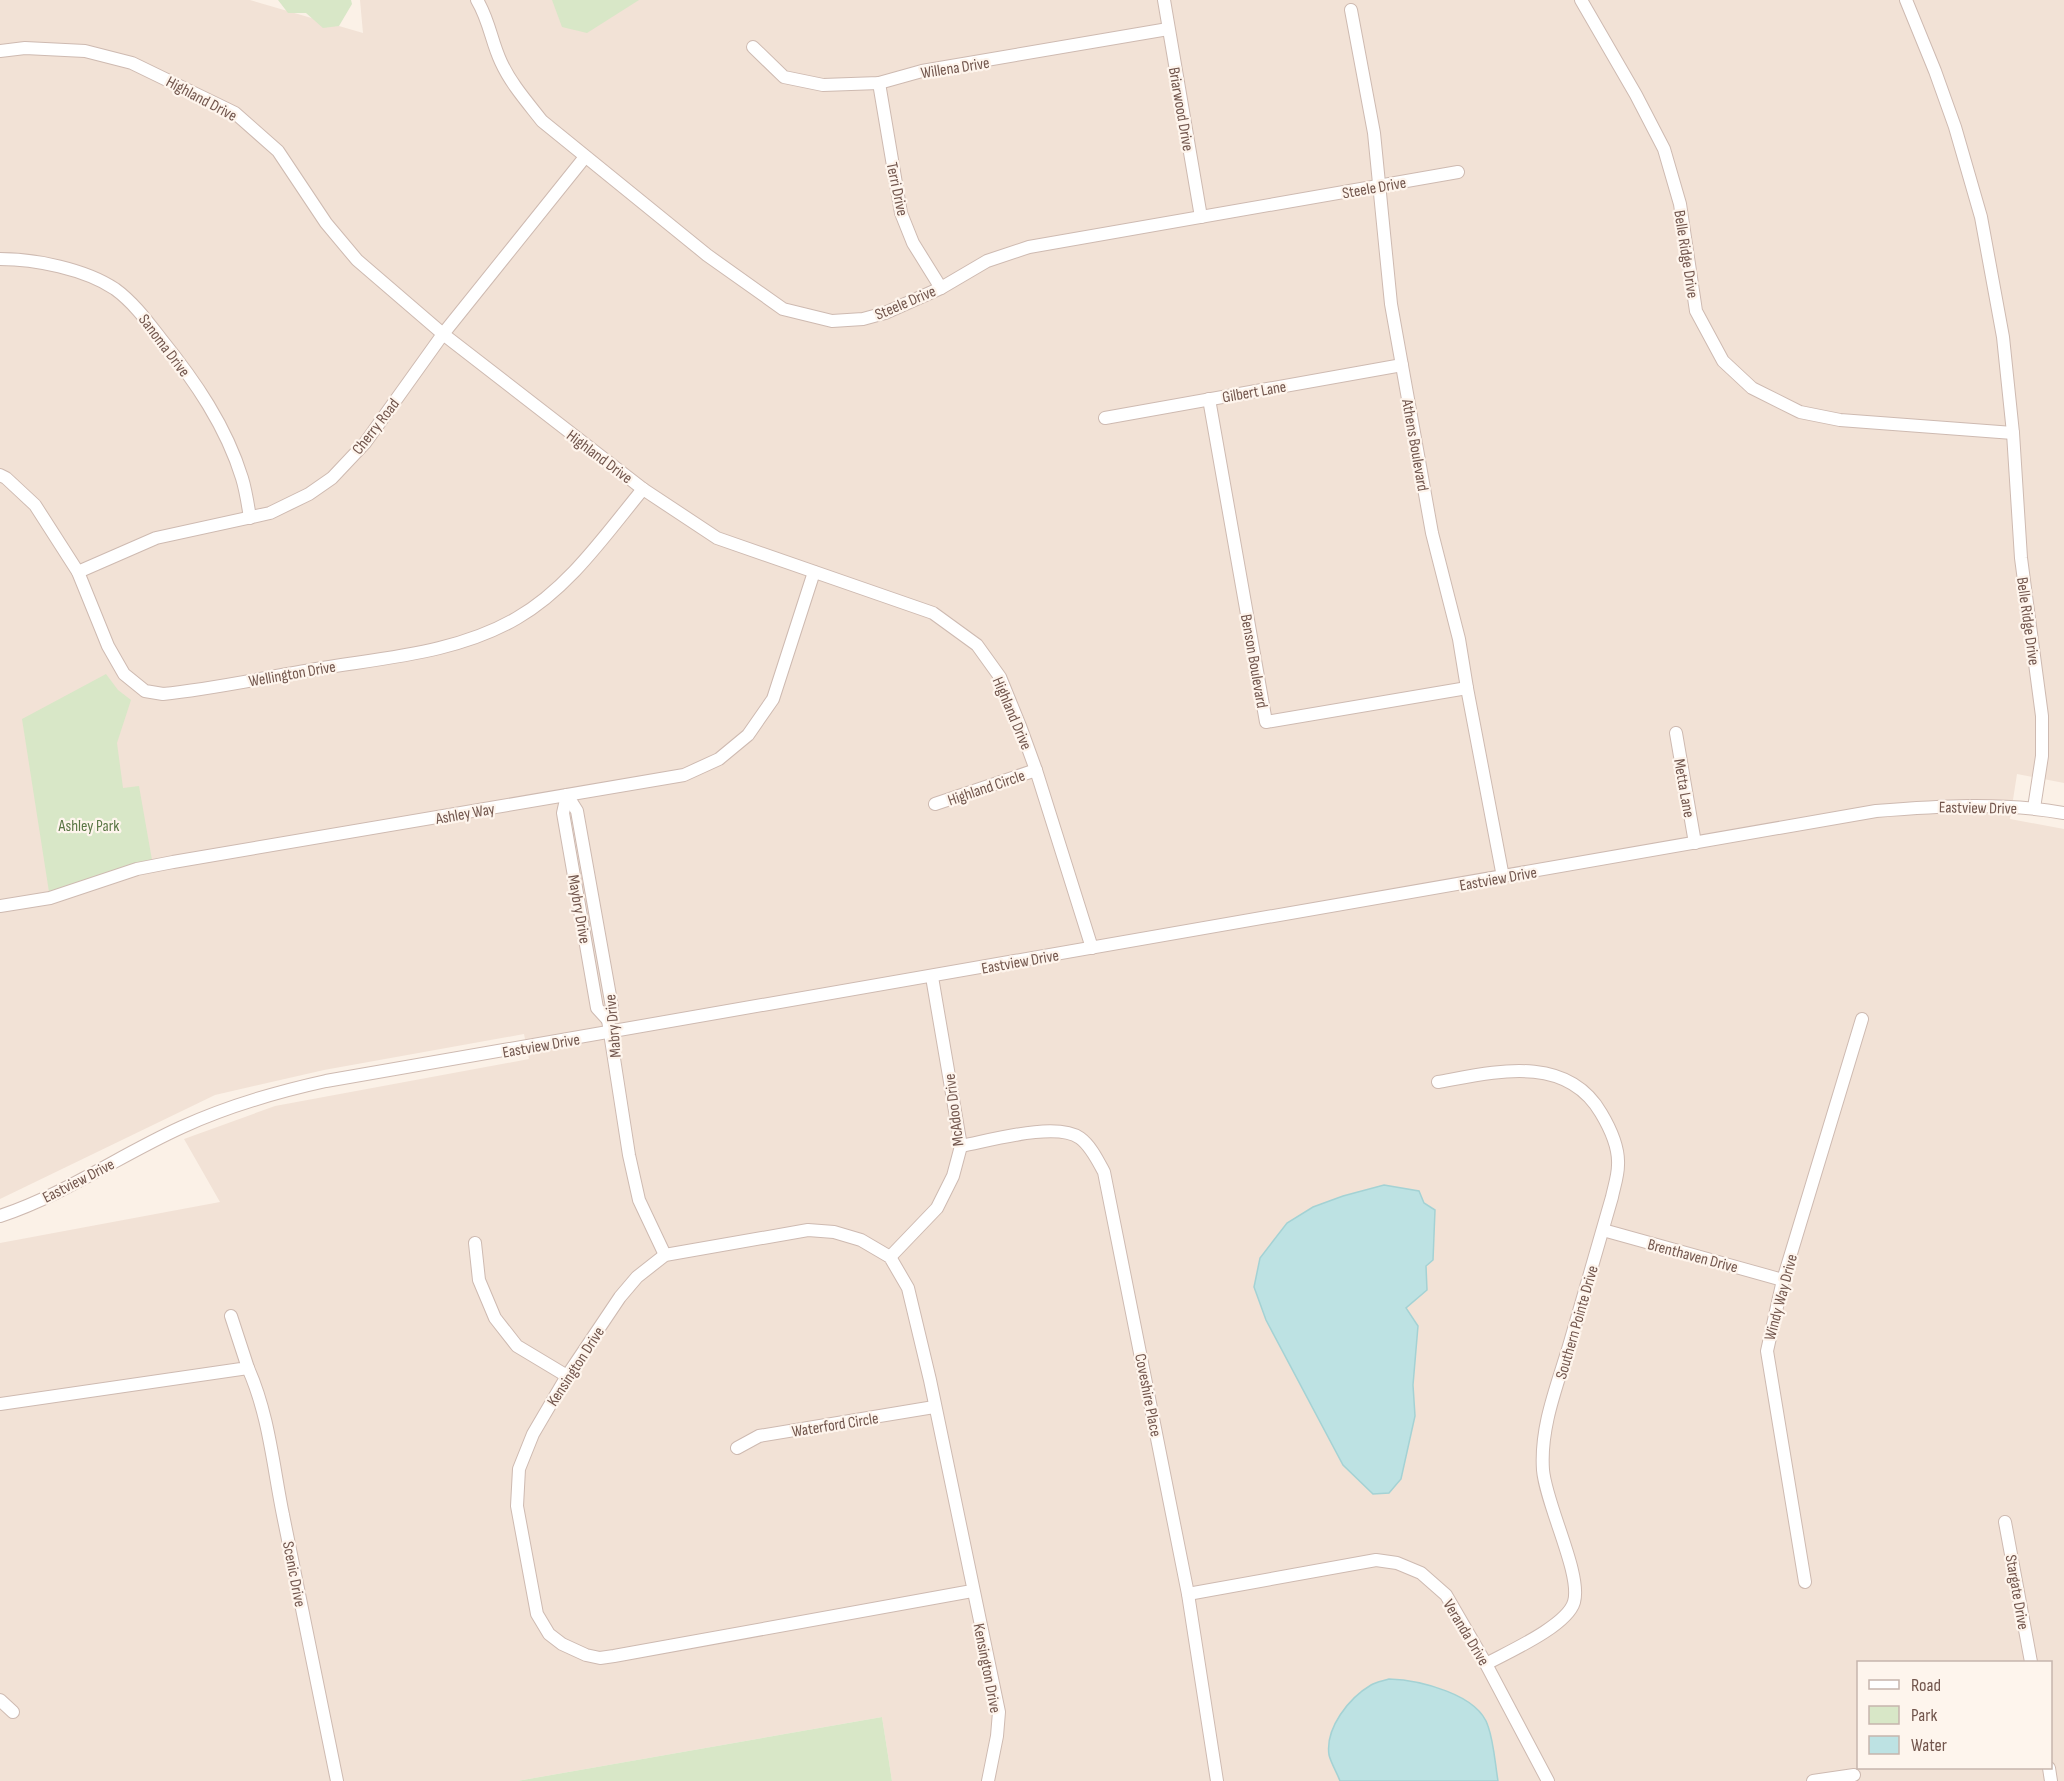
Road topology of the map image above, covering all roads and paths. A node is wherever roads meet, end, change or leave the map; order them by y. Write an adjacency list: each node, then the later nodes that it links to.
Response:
1 (477, 0): 10 (street, Steele Drive)
2 (1164, 0): 6 (street, Briarwood Drive)
3 (1581, 0): 20 (street, Belle Ridge Drive)
4 (1906, 0): 20 (street, Belle Ridge Drive)
5 (1351, 10): 12 (street, Athens Boulevard)
6 (1168, 29): 9 (street, Willena Drive); 13 (street, Briarwood Drive)
7 (753, 47): 9 (street, Willena Drive)
8 (0, 51): 16 (street, Highland Drive)
9 (879, 83): 15 (street, Terri Drive)
10 (585, 157): 15 (street, Steele Drive); 16 (street, Cherry Road)
11 (1458, 172): 12 (street, Steele Drive)
12 (1378, 187): 13 (street, Steele Drive); 17 (street, Athens Boulevard)
13 (1201, 217): 15 (street, Steele Drive)
14 (0, 260): 23 (street, Sanoma Drive)
15 (940, 288)
16 (443, 334): 22 (street, Highland Drive); 23 (street, Cherry Road)
17 (1402, 365): 18 (street, Gilbert Lane); 26 (street, Athens Boulevard)
18 (1209, 399): 19 (street, Gilbert Lane); 26 (street, Benson Boulevard)
19 (1105, 418)
20 (2013, 433): 31 (street, Belle Ridge Drive)
21 (0, 475): 24 (street, Wellington Drive)
22 (643, 489): 24 (street, Wellington Drive); 25 (street, Highland Drive)
23 (250, 518): 24 (street, Cherry Road)
24 (78, 572)
25 (814, 572): 28 (street, Highland Drive); 29 (street, Ashley Way)
26 (1467, 688): 34 (street, Athens Boulevard)
27 (1676, 734): 33 (street, Metta Lane)
28 (1036, 770): 30 (street, Highland Circle); 36 (street, Highland Drive)
29 (567, 795): 35 (street, Ashley Way); 39 (street, Maybry Drive)
30 (936, 804)
31 (2034, 808): 32 (street, Eastview Drive); 33 (street, Eastview Drive)
32 (2064, 813)
33 (1695, 843): 34 (street, Eastview Drive)
34 (1503, 877): 36 (street, Eastview Drive)
35 (0, 906)
36 (1092, 948): 37 (street, Eastview Drive)
37 (932, 977): 39 (street, Eastview Drive); 41 (street, McAdoo Drive)
38 (1862, 1019): 47 (street, Windy Way Drive)
39 (609, 1026): 42 (street, Eastview Drive); 45 (street, Mabry Drive)
40 (1438, 1082): 43 (street, Southern Pointe Drive)
41 (960, 1146): 46 (street, McAdoo Drive); 57 (street, Coveshire Place)
42 (0, 1216)
43 (1603, 1230): 47 (street, Brenthaven Drive); 59 (street, Southern Pointe Drive)
44 (475, 1243): 50 (street)
45 (665, 1256): 46 (street, Kensington Drive); 50 (street, Kensington Drive)
46 (890, 1257): 52 (street, Kensington Drive)
47 (1783, 1280): 55 (street, Windy Way Drive)
48 (231, 1316): 49 (street, Scenic Drive)
49 (248, 1368): 51 (street); 63 (street, Scenic Drive)
50 (567, 1376): 56 (street, Kensington Drive)
51 (0, 1404)
52 (934, 1407): 53 (street, Waterford Circle); 56 (street, Kensington Drive)
53 (737, 1448)
54 (2005, 1522): 58 (street, Stargate Drive)
55 (1805, 1582)
56 (972, 1591): 64 (street, Kensington Drive)
57 (1188, 1594): 59 (street, Veranda Drive); 65 (street, Coveshire Place)
58 (2031, 1661)
59 (1486, 1664): 66 (street, Veranda Drive)
60 (0, 1700): 61 (street)
61 (13, 1712)
62 (1854, 1775): 67 (street)
63 (337, 1781)
64 (988, 1781)
65 (1217, 1781)
66 (1548, 1781)
67 (1813, 1781)

